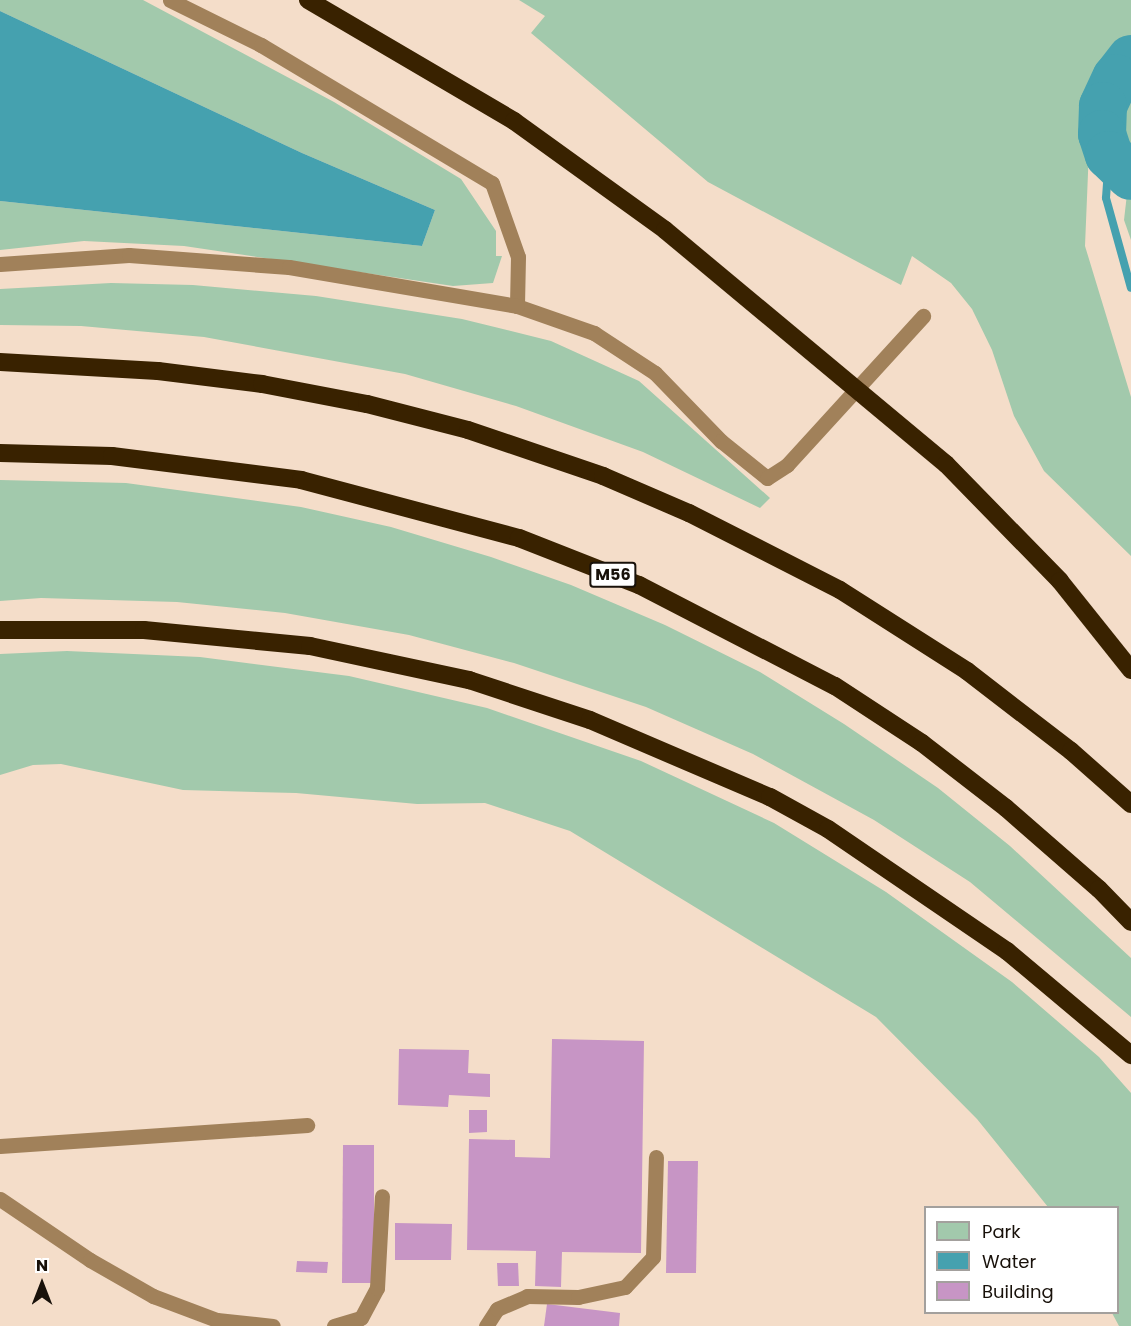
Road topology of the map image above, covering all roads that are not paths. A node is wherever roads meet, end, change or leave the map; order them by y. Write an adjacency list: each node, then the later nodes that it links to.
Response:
1 (170, 0): 4 (lane)
2 (308, 0): 9 (highway)
3 (0, 264): 4 (lane)
4 (517, 306): 5 (lane)
5 (923, 316)
6 (0, 362): 10 (highway)
7 (0, 453): 11 (highway, M56)
8 (0, 630): 12 (highway)
9 (1131, 670)
10 (1131, 804)
11 (1131, 922)
12 (1072, 1005): 13 (highway); 14 (highway)
13 (1131, 1055)
14 (1131, 1068)
15 (307, 1125): 16 (lane)
16 (0, 1146)
17 (656, 1156): 22 (lane)
18 (382, 1196): 21 (lane)
19 (0, 1199): 20 (lane)
20 (273, 1326)
21 (334, 1326)
22 (486, 1326)

